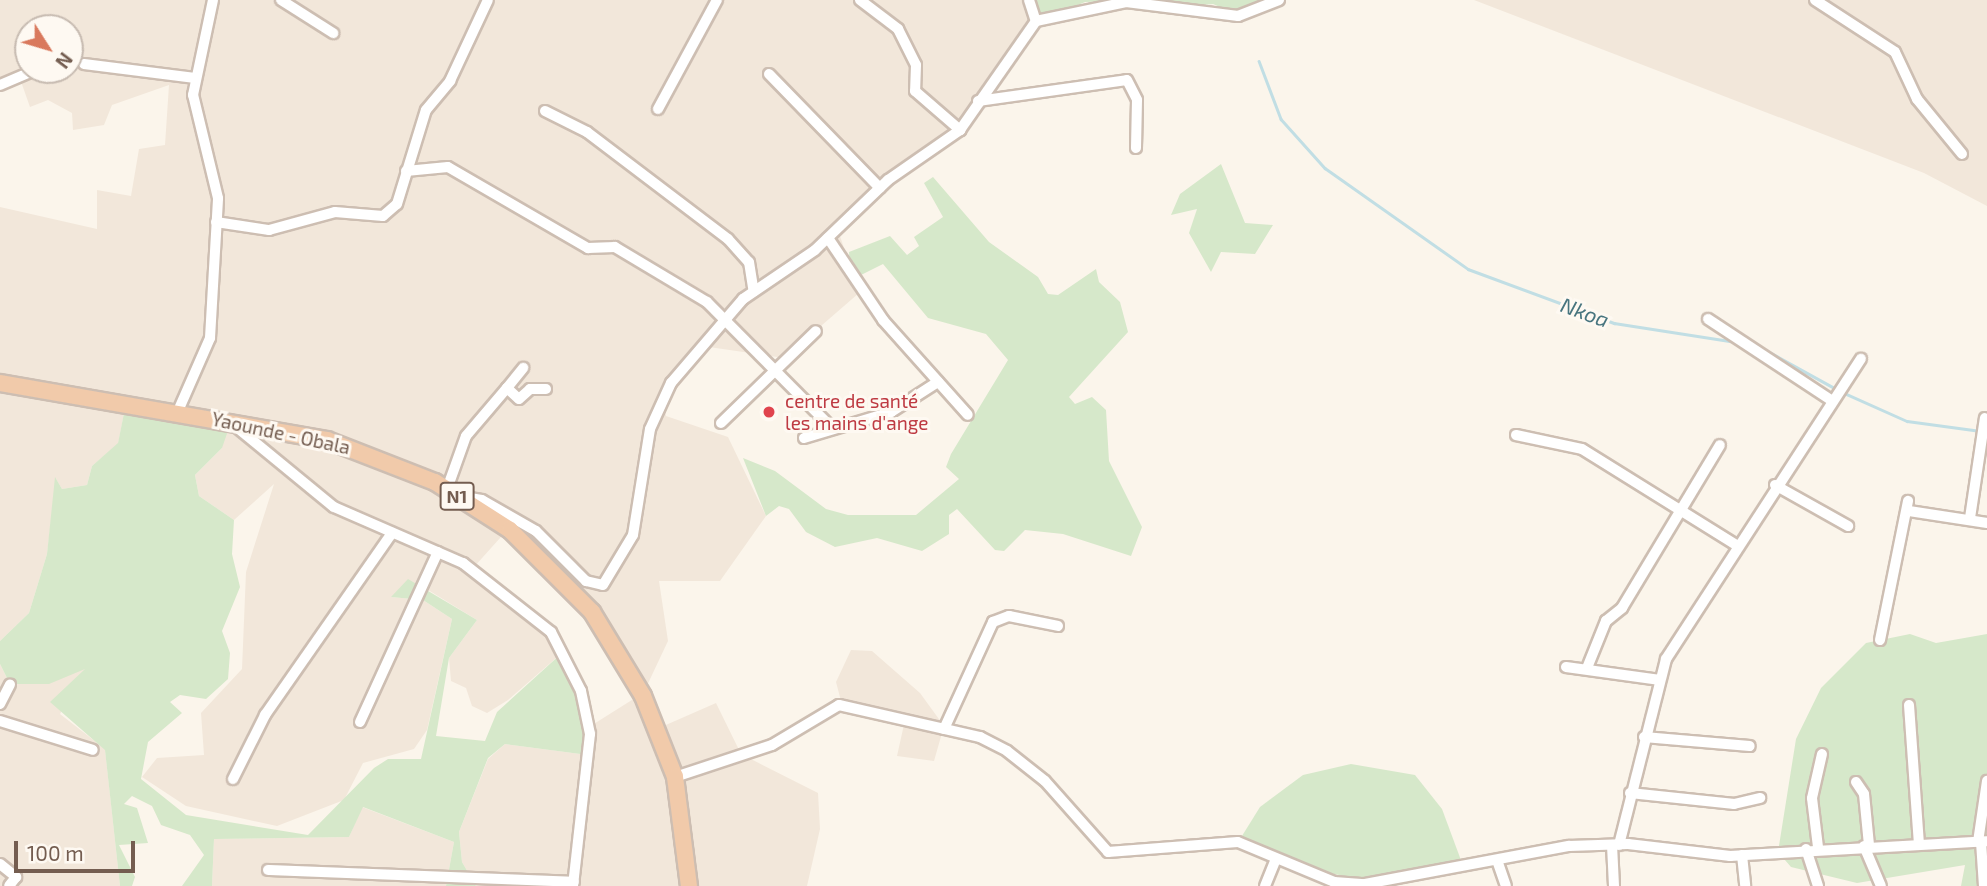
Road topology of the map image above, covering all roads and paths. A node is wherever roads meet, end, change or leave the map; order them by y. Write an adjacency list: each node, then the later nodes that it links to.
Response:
1 (213, 0): 13 (street)
2 (281, 0): 10 (street)
3 (488, 0): 20 (street)
4 (717, 0): 15 (street)
5 (860, 0): 17 (street)
6 (1029, 0): 9 (street)
7 (1279, 0): 9 (street)
8 (1815, 0): 19 (street)
9 (1036, 21): 14 (street)
10 (334, 33)
11 (85, 64): 13 (street)
12 (769, 74): 21 (street)
13 (195, 78): 22 (street)
14 (978, 101): 17 (street); 18 (street)
15 (658, 109)
16 (545, 111): 24 (street)
17 (960, 130): 21 (street)
18 (1136, 148)
19 (1962, 154)
20 (406, 172): 22 (street); 26 (street)
21 (880, 188): 23 (street)
22 (216, 222): 36 (street)
23 (828, 238): 24 (street); 31 (street)
24 (754, 292): 26 (street)
25 (1708, 319): 35 (street)
26 (720, 322): 30 (street); 46 (street)
27 (816, 331): 30 (street)
28 (1861, 359): 35 (street)
29 (523, 368): 33 (street)
30 (776, 372): 39 (street); 41 (street)
31 (938, 382): 37 (street); 41 (street)
32 (0, 383): 36 (highway, Yaounde - Obala / N1)
33 (507, 388): 34 (street); 46 (street)
34 (546, 389)
35 (1831, 400): 45 (street)
36 (178, 411): 40 (highway, Yaounde - Obala / N1)
37 (968, 415)
38 (1985, 418): 48 (street)
39 (720, 423)
40 (234, 424): 46 (highway, Yaounde - Obala / N1); 51 (street)
41 (831, 427): 43 (street)
42 (1516, 435): 47 (street)
43 (804, 438)
44 (1720, 445): 47 (street)
45 (1775, 485): 50 (street); 52 (street)
46 (452, 492): 69 (highway, Yaounde - Obala / N1)
47 (1682, 511): 52 (street); 57 (street)
48 (1970, 518): 49 (street); 55 (street)
49 (1987, 523)
50 (1848, 526)
51 (392, 533): 53 (street); 70 (street)
52 (1738, 546): 58 (street)
53 (438, 552): 63 (street); 86 (street)
54 (1058, 626): 64 (street)
55 (1880, 640)
56 (1566, 667): 57 (street)
57 (1587, 668): 58 (street)
58 (1660, 680): 65 (street)
59 (10, 684): 60 (street)
60 (0, 704)
61 (1909, 705): 76 (street)
62 (0, 721): 67 (street)
63 (360, 722)
64 (944, 729): 69 (street); 82 (street)
65 (1644, 737): 66 (street); 73 (street)
66 (1750, 746)
67 (93, 750)
68 (1822, 754): 79 (street)
69 (675, 777): 88 (highway, Yaounde - Obala / N1)
70 (233, 779)
71 (1987, 781): 75 (street)
72 (1856, 782): 78 (street)
73 (1630, 793): 74 (street); 77 (street)
74 (1760, 798)
75 (1982, 842): 76 (street); 95 (street)
76 (1919, 844): 78 (street)
77 (1616, 845): 81 (street); 83 (street); 91 (street)
78 (1866, 845): 79 (street); 94 (street)
79 (1818, 847): 80 (street)
80 (1806, 849): 81 (street); 93 (street)
81 (1742, 855): 92 (street)
82 (1276, 859): 83 (street); 89 (street)
83 (1498, 863): 90 (street)
84 (0, 864): 87 (street)
85 (268, 870): 86 (street)
86 (574, 884)
87 (9, 886)
88 (688, 886)
89 (1265, 886)
90 (1506, 886)
91 (1614, 886)
92 (1745, 886)
93 (1818, 886)
94 (1881, 886)
95 (1984, 886)

